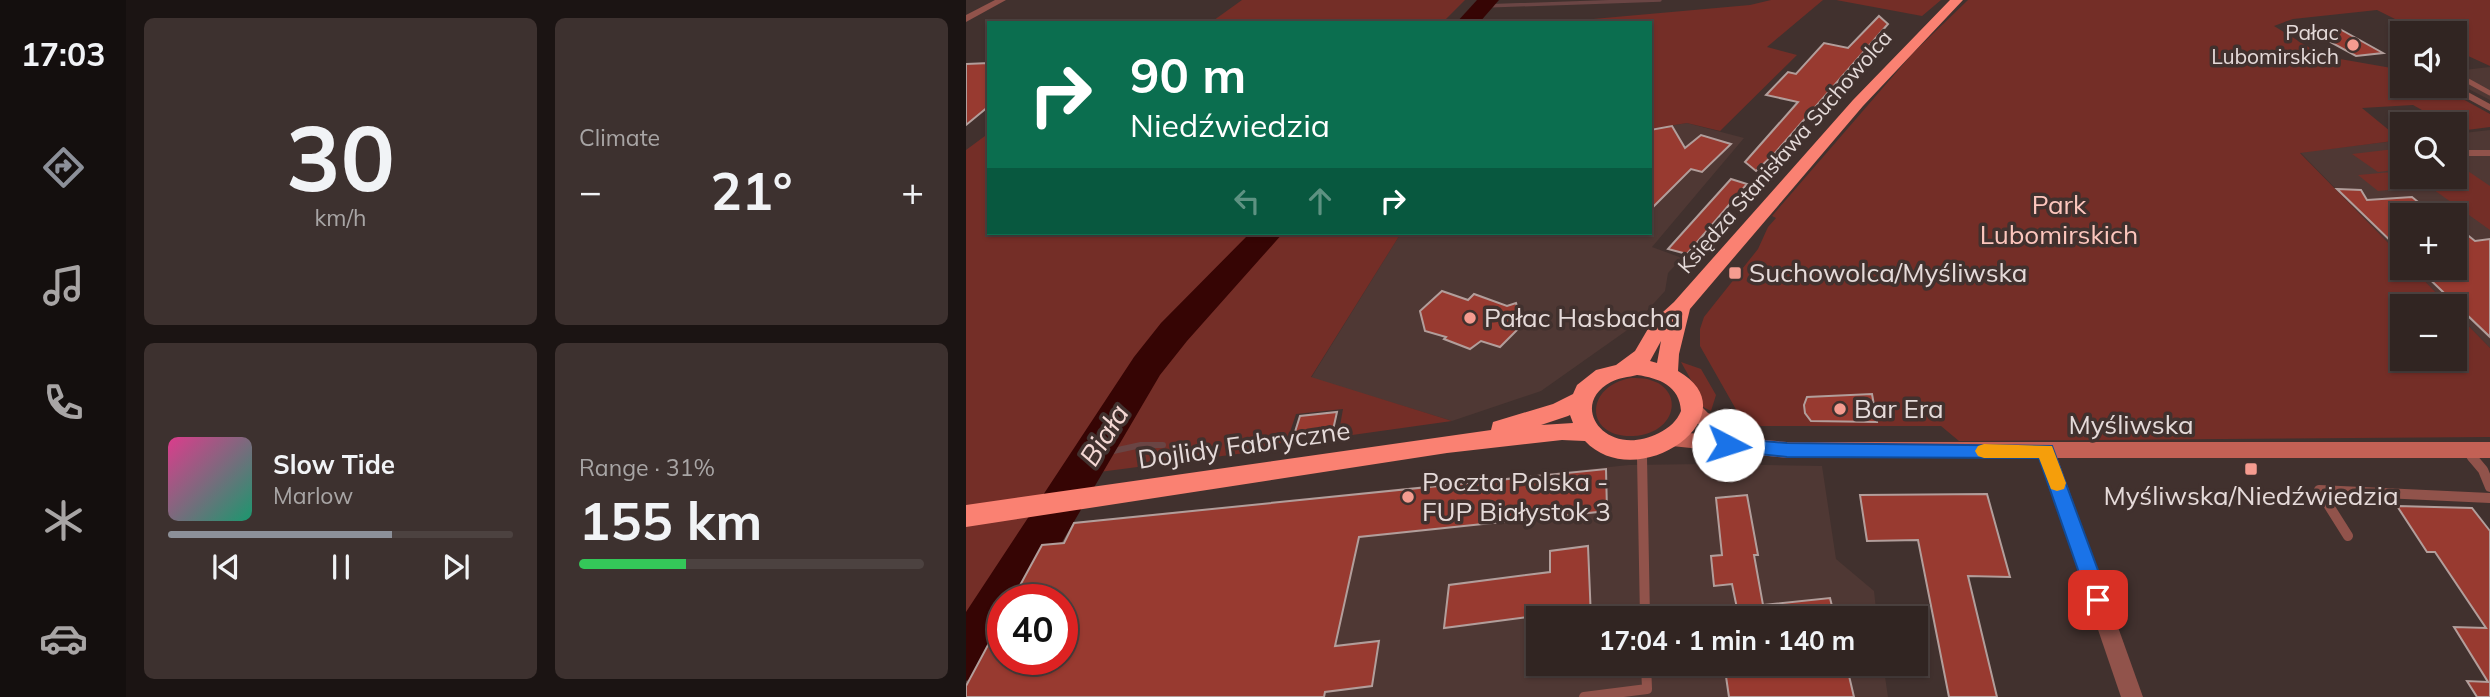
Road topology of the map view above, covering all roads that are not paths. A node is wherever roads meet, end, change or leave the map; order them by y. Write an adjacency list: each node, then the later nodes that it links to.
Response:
1 (1002, 0): 3 (street)
2 (1957, 0): 10 (highway, Księdza Stanisława Suchowolca)
3 (966, 19)
4 (2468, 81): 5 (lane)
5 (2490, 93)
6 (2467, 96): 7 (street)
7 (2490, 108)
8 (2467, 153): 9 (lane)
9 (2490, 153)
10 (1681, 307): 11 (highway, Księdza Stanisława Suchowolca); 12 (highway, Księdza Stanisława Suchowolca)
11 (1625, 368): 12 (highway); 13 (highway)
12 (1667, 372): 14 (highway)
13 (1581, 400): 15 (highway); 17 (highway, Dojlidy Fabryczne)
14 (1691, 408): 16 (highway); 18 (street, Myśliwska)
15 (1586, 432): 17 (highway, Dojlidy Fabryczne); 19 (highway)
16 (1669, 440): 18 (street, Myśliwska); 19 (highway)
17 (1447, 444): 25 (highway, Dojlidy Fabryczne)
18 (1772, 449): 22 (street, Myśliwska)
19 (1642, 450): 27 (lane)
20 (2465, 450): 21 (street, Myśliwska); 22 (street, Myśliwska); 23 (lane)
21 (2490, 450)
22 (2046, 451): 30 (street)
23 (2490, 487)
24 (2490, 498): 26 (lane)
25 (966, 516)
26 (2348, 536)
27 (1645, 606)
28 (1646, 676): 29 (lane)
29 (1584, 697)
30 (2132, 697)

